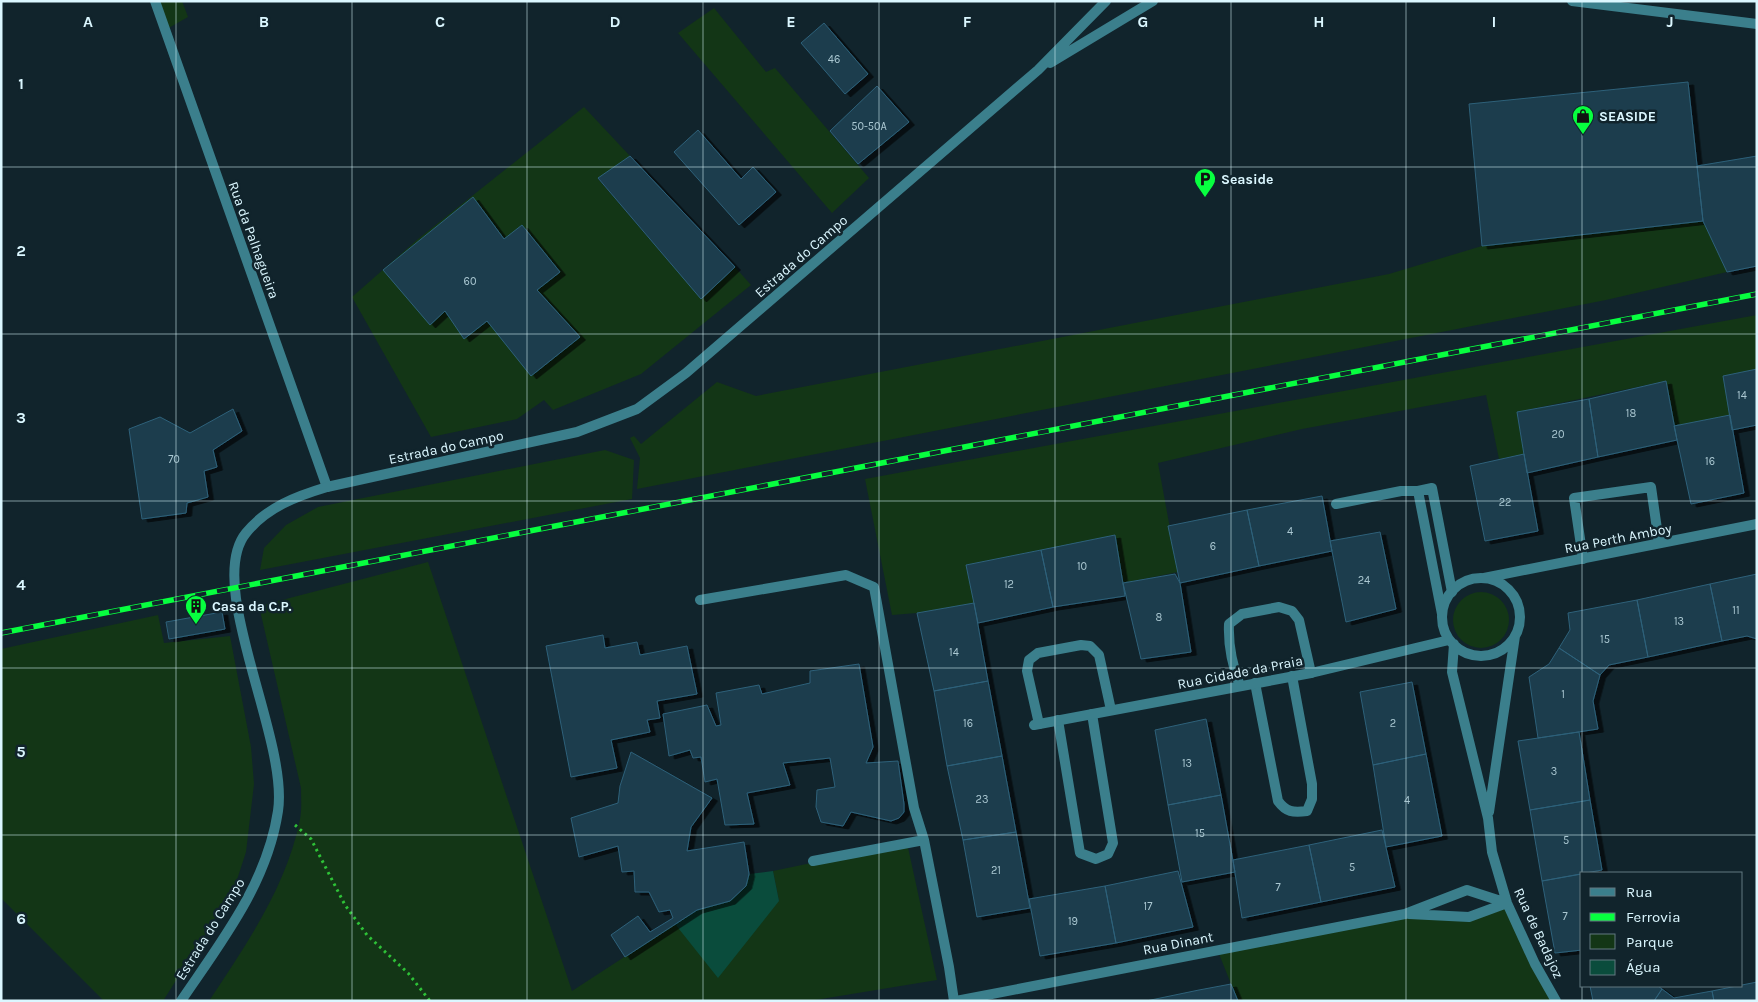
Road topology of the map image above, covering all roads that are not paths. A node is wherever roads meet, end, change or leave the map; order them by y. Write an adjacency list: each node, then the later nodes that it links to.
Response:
1 (155, 1): 7 (street, Rua da Palhagueira)
2 (1106, 1): 6 (street, Estrada do Campo)
3 (1153, 1): 6 (street, Estrada do Campo)
4 (1572, 1): 5 (street)
5 (1757, 24)
6 (1038, 70): 7 (street, Estrada do Campo)
7 (327, 487): 31 (street, Estrada do Campo)
8 (1418, 491): 9 (street); 14 (street); 16 (street)
9 (1336, 504)
10 (1757, 524): 11 (street, Rua Perth Amboy)
11 (1659, 544): 12 (street, Rua Perth Amboy); 12 (street)
12 (1583, 559): 13 (street, Rua Perth Amboy)
13 (1484, 578): 14 (street); 17 (street)
14 (1452, 592): 16 (street)
15 (700, 600): 27 (street)
16 (1442, 614): 18 (street)
17 (1515, 636): 18 (street); 26 (street)
18 (1451, 642): 19 (street, Rua Cidade da Praia); 26 (street)
19 (1311, 673): 20 (street, Rua Cidade da Praia); 22 (street)
20 (1292, 676): 21 (street, Rua Cidade da Praia); 21 (street)
21 (1255, 683): 22 (street, Rua Cidade da Praia)
22 (1240, 686): 23 (street, Rua Cidade da Praia)
23 (1111, 710): 24 (street, Rua Cidade da Praia); 25 (street, Rua Cidade da Praia)
24 (1092, 714): 25 (street, Rua Cidade da Praia); 25 (street)
25 (1058, 720)
26 (1488, 818): 29 (street, Rua de Badajoz)
27 (924, 840): 28 (street); 32 (street)
28 (813, 862)
29 (1507, 904): 30 (street); 30 (street); 33 (street, Rua de Badajoz)
30 (1406, 914): 32 (street, Rua Dinant)
31 (181, 1001)
32 (955, 1001)
33 (1556, 1001)

